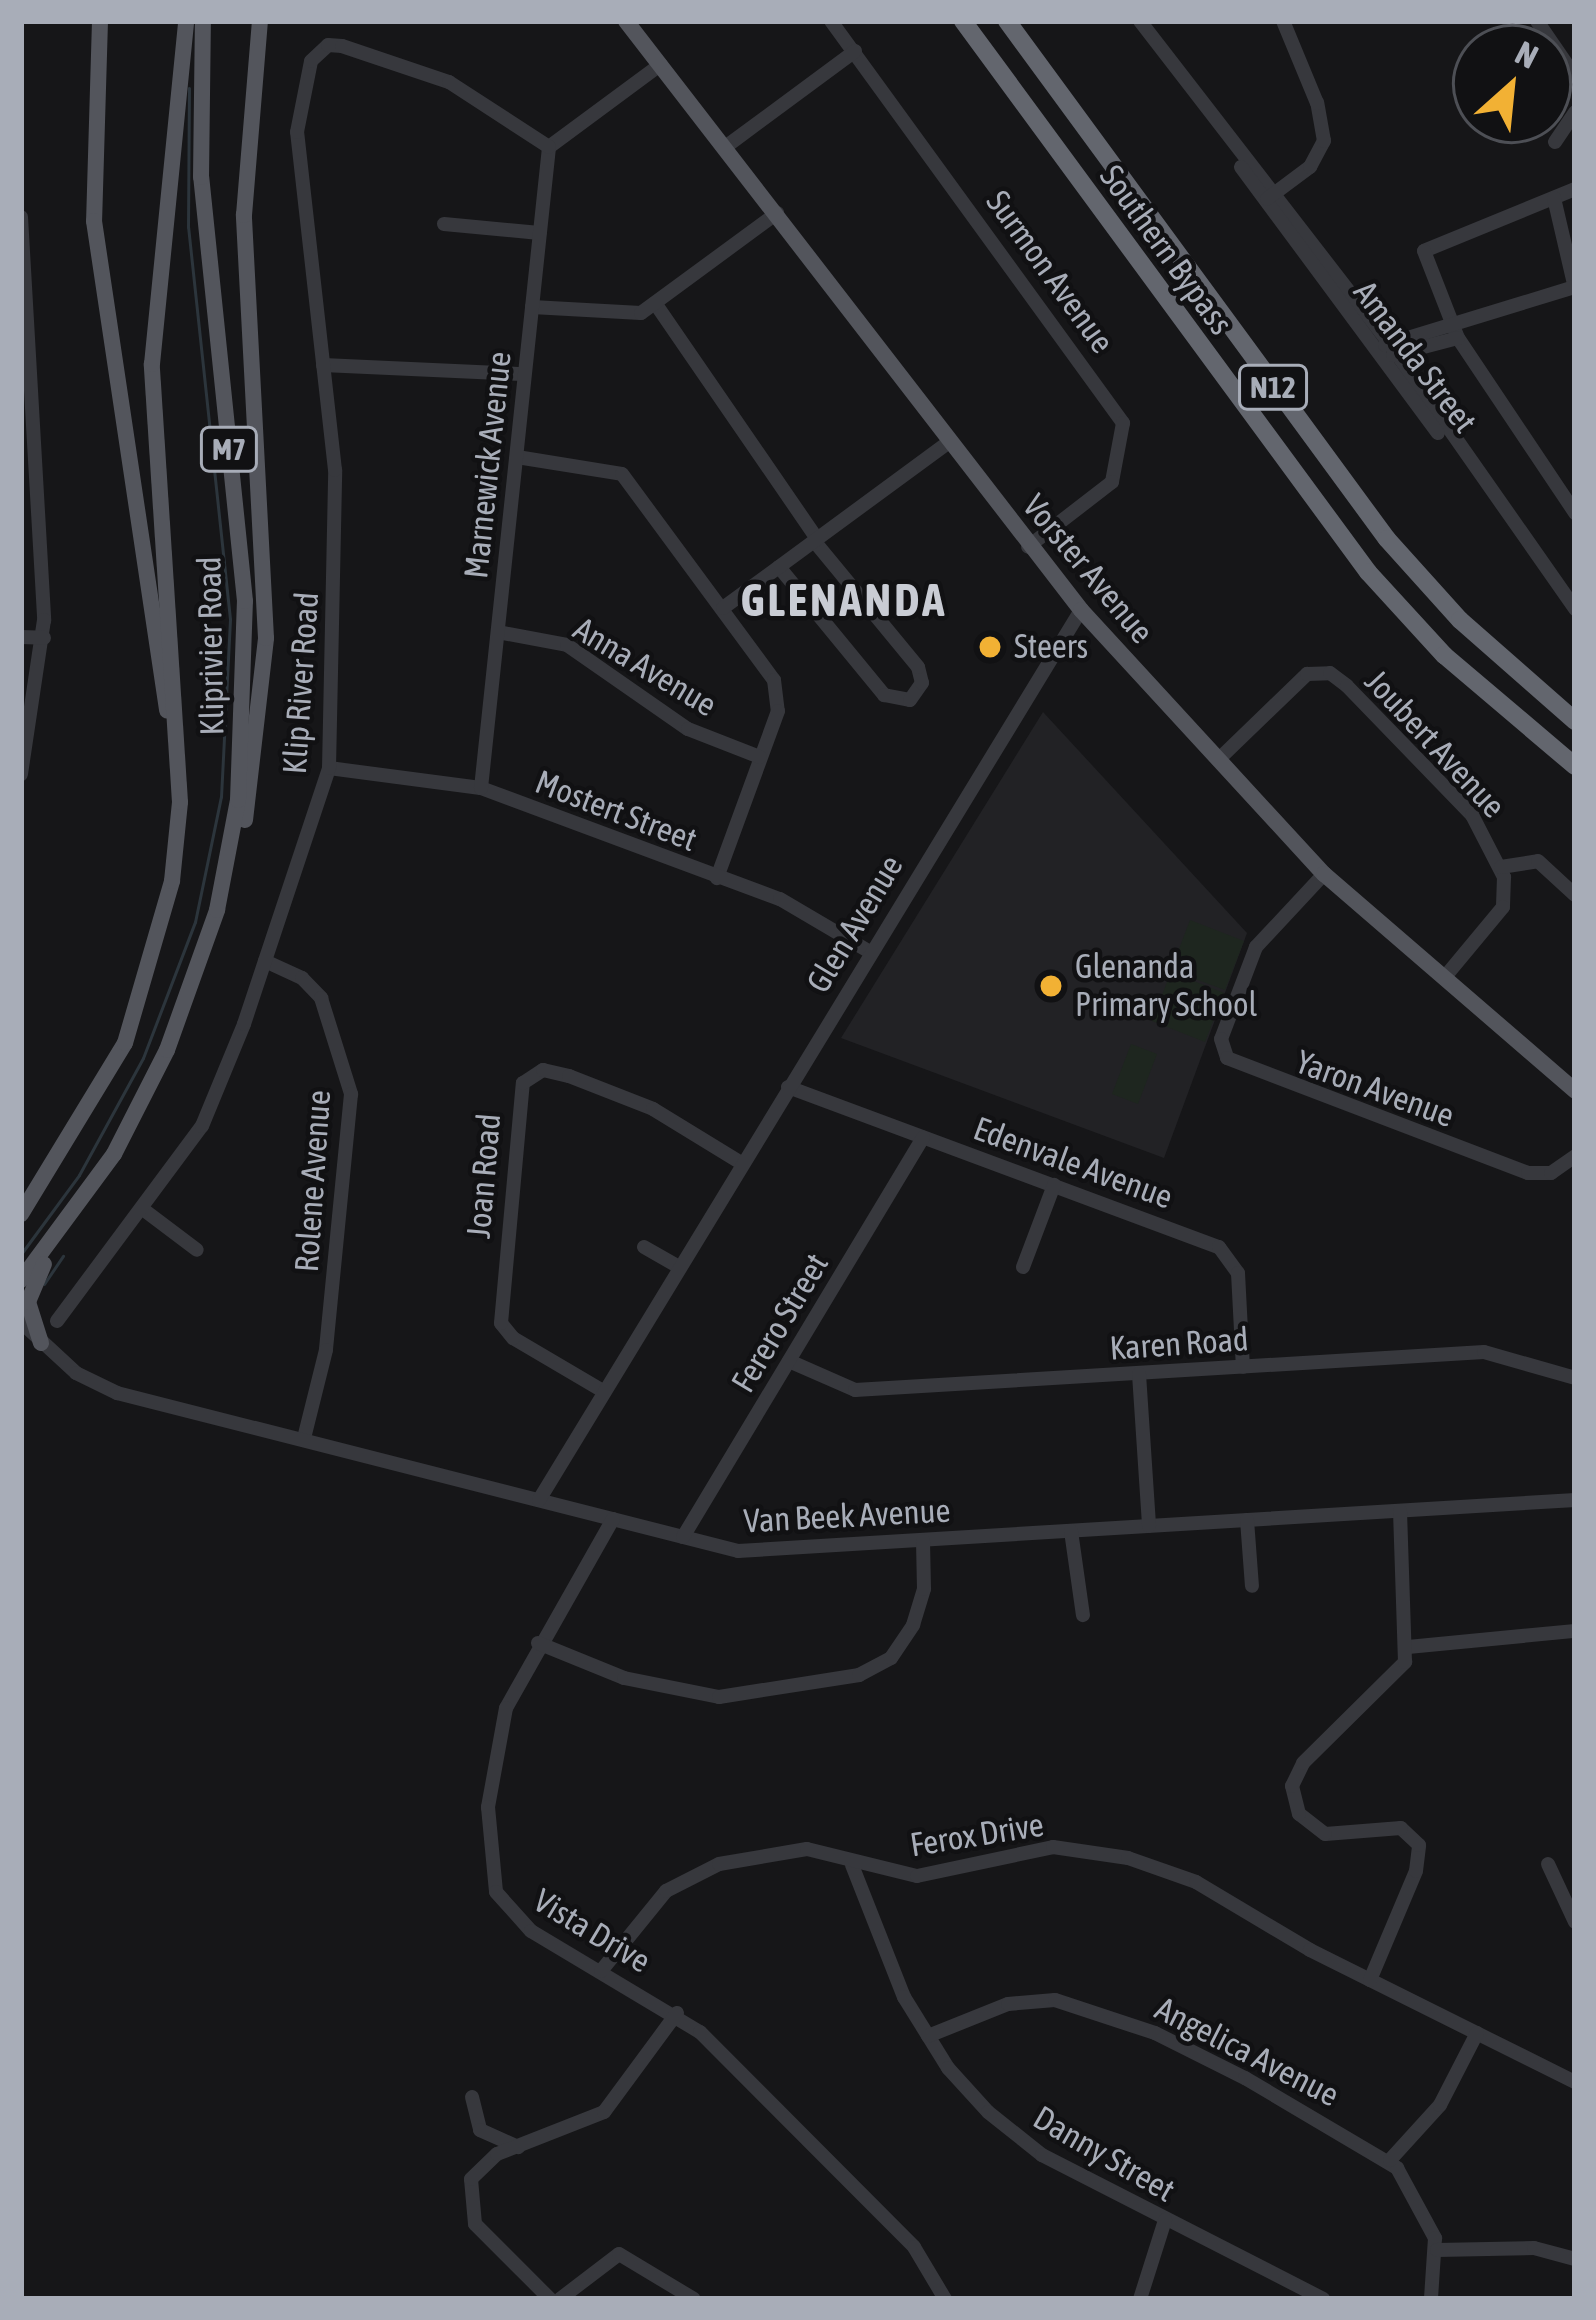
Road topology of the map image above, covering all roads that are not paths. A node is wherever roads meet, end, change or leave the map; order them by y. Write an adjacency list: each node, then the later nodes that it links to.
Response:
1 (100, 21): 48 (main road)
2 (186, 21): 48 (main road, Kliprivier Road / M7)
3 (203, 21): 55 (main road, Kliprivier Road / M7)
4 (260, 21): 55 (main road)
5 (626, 21): 13 (main road, Vorster Avenue)
6 (831, 21): 12 (street, Surmon Avenue)
7 (1006, 21): 45 (highway, Southern Bypass / N12)
8 (1140, 21): 18 (street, Amanda Street)
9 (1283, 21): 18 (street)
10 (1537, 21): 14 (street)
11 (964, 22): 49 (highway, Southern Bypass / N12)
12 (855, 52): 15 (street); 37 (street, Surmon Avenue)
13 (661, 64): 15 (main road, Vorster Avenue); 16 (street)
14 (1575, 76)
15 (728, 145): 20 (main road, Vorster Avenue)
16 (549, 147): 23 (street, Marnewick Avenue); 29 (street, Klip River Road)
17 (1575, 189): 19 (street)
18 (1270, 197): 28 (street, Amanda Street)
19 (1554, 197): 24 (street); 27 (street)
20 (777, 212): 25 (street); 31 (main road, Vorster Avenue)
21 (21, 217): 34 (street)
22 (444, 224): 23 (street)
23 (540, 232): 26 (street, Marnewick Avenue)
24 (1575, 287): 27 (street)
25 (655, 303): 26 (street); 36 (street)
26 (532, 307): 30 (street, Marnewick Avenue)
27 (1456, 333): 28 (street); 35 (street)
28 (1387, 352): 41 (street, Amanda Street)
29 (323, 365): 30 (street); 50 (street, Klip River Road)
30 (524, 374): 32 (street, Marnewick Avenue)
31 (946, 444): 36 (street); 37 (main road, Vorster Avenue)
32 (517, 457): 39 (street); 42 (street, Marnewick Avenue)
33 (21, 492): 34 (street)
34 (38, 493): 44 (street)
35 (1575, 513)
36 (816, 540): 38 (street); 38 (street)
37 (1028, 547): 40 (main road, Vorster Avenue)
38 (779, 567): 39 (street)
39 (723, 608): 46 (street)
40 (1081, 610): 47 (main road, Vorster Avenue); 58 (street, Glen Avenue)
41 (1575, 613)
42 (498, 632): 46 (street, Anna Avenue); 52 (street, Marnewick Avenue)
43 (21, 637): 44 (street)
44 (44, 638): 51 (street)
45 (1575, 721)
46 (760, 757): 56 (street)
47 (1218, 760): 53 (street, Joubert Avenue); 54 (main road, Vorster Avenue)
48 (177, 765): 68 (main road, Kliprivier Road / M7)
49 (1575, 766)
50 (329, 768): 52 (street, Mostert Street); 59 (street, Klip River Road)
51 (21, 774)
52 (481, 788): 56 (street, Mostert Street)
53 (1501, 867): 57 (street); 60 (street, Joubert Avenue)
54 (1324, 874): 60 (main road, Vorster Avenue); 64 (street, Yaron Avenue)
55 (224, 877): 69 (main road, Kliprivier Road / M7)
56 (717, 878): 58 (street, Mostert Street)
57 (1575, 896)
58 (870, 952): 61 (street, Glen Avenue)
59 (265, 961): 67 (street, Klip River Road); 83 (street, Rolene Avenue)
60 (1444, 979): 62 (main road, Vorster Avenue)
61 (788, 1087): 63 (street, Edenvale Avenue); 65 (street, Glen Avenue)
62 (1575, 1090)
63 (923, 1137): 66 (street, Edenvale Avenue); 78 (street, Ferero Street)
64 (1575, 1156)
65 (741, 1163): 72 (street, Glen Avenue); 82 (street, Joan Road)
66 (1054, 1185): 73 (street); 79 (street, Edenvale Avenue)
67 (144, 1210): 71 (street); 75 (street, Klip River Road)
68 (21, 1214)
69 (60, 1231): 74 (main road, M7); 77 (main road)
70 (644, 1247): 72 (street)
71 (197, 1250)
72 (679, 1267): 82 (street, Glen Avenue)
73 (1022, 1267)
74 (21, 1280)
75 (57, 1321)
76 (21, 1322): 77 (street, Van Beek Avenue)
77 (33, 1338): 83 (street, Van Beek Avenue)
78 (789, 1361): 80 (street, Karen Road); 91 (street, Ferero Street)
79 (1243, 1367): 80 (street, Karen Road); 81 (street, Karen Road)
80 (1139, 1374): 89 (street)
81 (1575, 1378)
82 (603, 1391): 84 (street, Glen Avenue)
83 (304, 1438): 84 (street, Van Beek Avenue)
84 (539, 1500): 87 (street, Van Beek Avenue)
85 (1575, 1500): 86 (street, Van Beek Avenue)
86 (1400, 1511): 88 (street, Van Beek Avenue); 97 (street)
87 (613, 1519): 91 (street, Van Beek Avenue); 96 (street, Vista Drive)
88 (1247, 1520): 89 (street, Van Beek Avenue); 93 (street)
89 (1149, 1526): 90 (street, Van Beek Avenue)
90 (1071, 1531): 92 (street, Van Beek Avenue); 94 (street)
91 (683, 1537): 92 (street, Van Beek Avenue)
92 (922, 1541): 96 (street)
93 (1252, 1586)
94 (1083, 1615)
95 (1575, 1630): 97 (street)
96 (538, 1642): 101 (street, Vista Drive)
97 (1408, 1647): 102 (street)
98 (1548, 1864): 100 (street)
99 (852, 1865): 101 (street, Ferox Drive); 102 (street, Ferox Drive); 105 (street, Danny Street)
100 (1575, 1922)
101 (601, 1971): 103 (street, Vista Drive)
102 (1370, 1980): 104 (street, Ferox Drive)
103 (677, 2013): 108 (street); 116 (street, Vista Drive)
104 (1477, 2032): 106 (street, Ferox Drive); 109 (street)
105 (928, 2036): 109 (street, Angelica Avenue); 110 (street, Danny Street)
106 (1574, 2080)
107 (472, 2097): 108 (street)
108 (518, 2147): 113 (street)
109 (1390, 2160): 111 (street)
110 (1165, 2220): 117 (street); 118 (street, Danny Street)
111 (1437, 2250): 112 (street); 119 (street)
112 (1575, 2259)
113 (550, 2299)
114 (560, 2299): 115 (street)
115 (694, 2299)
116 (945, 2299)
117 (1140, 2299)
118 (1323, 2299)
119 (1430, 2299)

